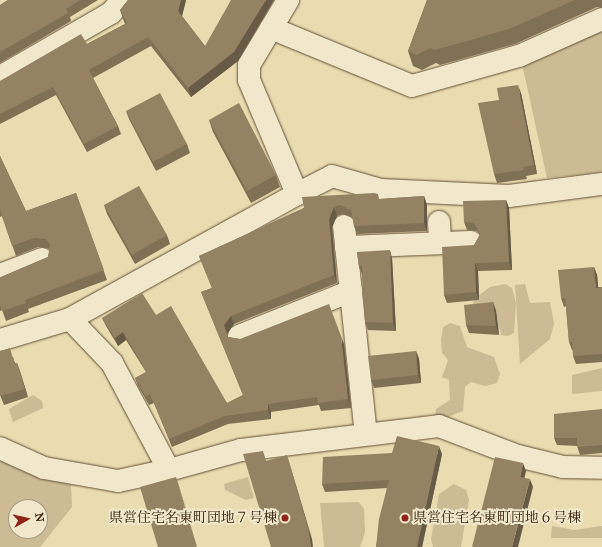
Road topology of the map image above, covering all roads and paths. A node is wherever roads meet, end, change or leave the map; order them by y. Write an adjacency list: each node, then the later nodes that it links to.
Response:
1 (122, 0): 5 (street)
2 (288, 0): 4 (street)
3 (602, 19): 4 (street)
4 (272, 28): 7 (street)
5 (0, 77)
6 (602, 184): 7 (street)
7 (297, 194): 14 (street)
8 (439, 222): 10 (street)
9 (471, 242): 10 (street)
10 (440, 243): 13 (street)
11 (42, 259): 12 (street)
12 (0, 275)
13 (351, 291): 15 (street); 17 (street)
14 (70, 319): 16 (street); 20 (street)
15 (239, 336)
16 (0, 338)
17 (366, 434): 19 (street); 20 (street)
18 (0, 448): 20 (street)
19 (602, 468)
20 (169, 470)

